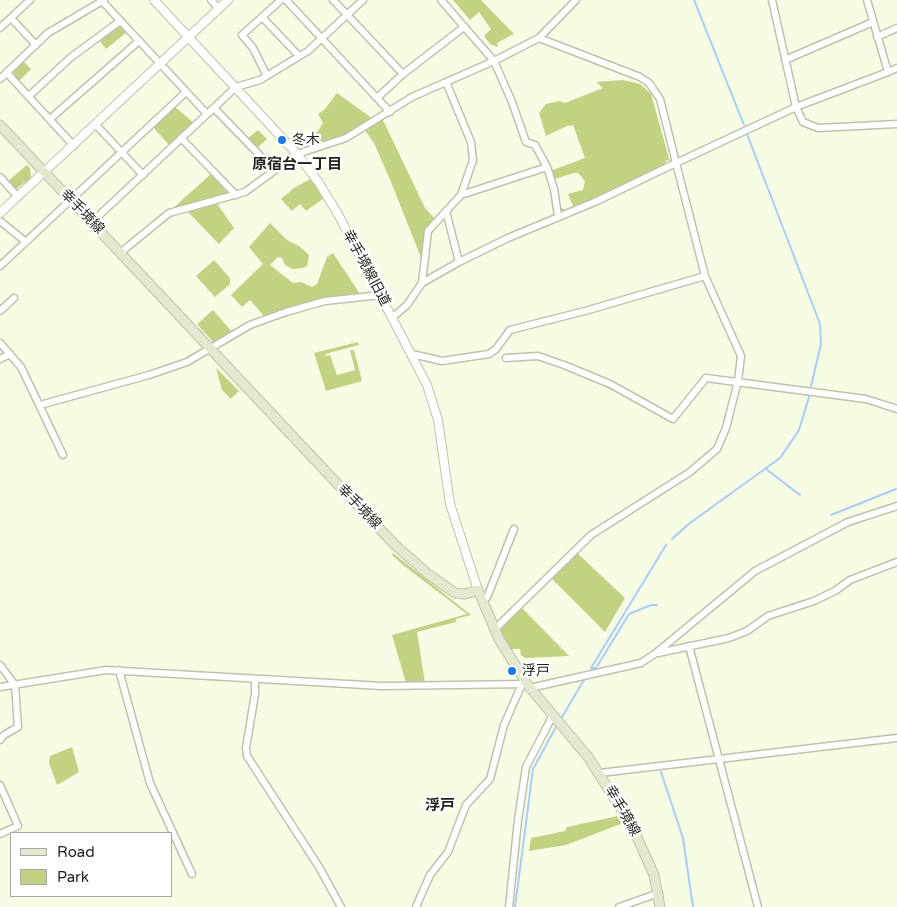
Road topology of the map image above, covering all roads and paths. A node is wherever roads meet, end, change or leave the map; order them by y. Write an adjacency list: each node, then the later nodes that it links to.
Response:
1 (30, 0): 17 (street)
2 (102, 0): 18 (street); 28 (street)
3 (154, 0): 23 (street, 幸手境線旧道)
4 (210, 0): 14 (street)
5 (228, 0): 14 (street)
6 (281, 0): 16 (street)
7 (286, 0): 26 (street)
8 (334, 0): 15 (street)
9 (363, 0): 15 (street)
10 (441, 0): 20 (street)
11 (576, 0): 25 (street)
12 (772, 0): 30 (street)
13 (867, 0): 19 (street)
14 (219, 9): 23 (street)
15 (347, 15): 26 (street); 36 (street)
16 (262, 17): 29 (street); 37 (street)
17 (11, 18): 21 (street); 28 (street)
18 (120, 21): 27 (street); 42 (street)
19 (873, 22): 24 (street); 30 (street)
20 (464, 27): 31 (street); 36 (street)
21 (0, 28)
22 (897, 28): 24 (street)
23 (189, 37): 32 (street); 40 (street, 幸手境線旧道)
24 (877, 37): 34 (street)
25 (539, 38): 31 (street); 56 (street)
26 (322, 39): 29 (street); 43 (street)
27 (139, 41): 32 (street); 48 (street)
28 (36, 45): 35 (street)
29 (299, 56): 37 (street)
30 (785, 60): 44 (street)
31 (494, 61): 39 (street); 57 (street)
32 (160, 64): 41 (street); 51 (street)
33 (897, 68): 34 (street)
34 (888, 72): 44 (street)
35 (7, 73): 38 (street); 42 (street)
36 (403, 74): 43 (street)
37 (267, 76): 40 (street)
38 (0, 79)
39 (446, 82): 46 (street); 63 (street)
40 (236, 87): 45 (street); 55 (street, 幸手境線旧道)
41 (186, 92): 47 (street); 54 (street)
42 (29, 96): 48 (street)
43 (377, 98): 46 (street)
44 (796, 107): 49 (street); 56 (street)
45 (214, 108): 47 (street); 58 (street)
46 (390, 112): 55 (street)
47 (207, 114): 52 (street)
48 (50, 119): 53 (street)
49 (897, 124)
50 (0, 125): 59 (main road, 幸手境線)
51 (96, 125): 53 (street); 54 (street)
52 (181, 138): 60 (street); 62 (street)
53 (74, 146): 59 (street)
54 (121, 152): 60 (street); 65 (street)
55 (297, 154): 58 (street); 77 (street, 幸手境線旧道)
56 (676, 163): 68 (street); 75 (street)
57 (547, 167): 63 (street); 68 (street)
58 (274, 170): 62 (street)
59 (45, 173): 64 (street); 65 (main road, 幸手境線)
60 (143, 175): 70 (street)
61 (0, 177): 64 (street)
62 (236, 195): 72 (street)
63 (461, 196): 66 (street)
64 (18, 197): 67 (street)
65 (71, 200): 70 (main road, 幸手境線); 71 (street)
66 (446, 211): 73 (street); 76 (street)
67 (0, 214)
68 (558, 216): 73 (street)
69 (0, 221): 71 (street)
70 (92, 222): 72 (main road, 幸手境線)
71 (26, 242): 74 (street)
72 (120, 253): 82 (main road, 幸手境線)
73 (459, 262): 76 (street)
74 (0, 266)
75 (705, 276): 84 (street); 87 (street)
76 (422, 283): 80 (street)
77 (381, 295): 80 (street, 幸手境線旧道); 82 (street)
78 (14, 298): 79 (street)
79 (0, 311)
80 (393, 317): 84 (street, 幸手境線旧道)
81 (0, 343): 83 (street)
82 (210, 349): 88 (street); 94 (main road, 幸手境線)
83 (10, 354): 86 (street); 88 (street)
84 (412, 354): 94 (street, 幸手境線旧道)
85 (506, 358): 87 (street)
86 (0, 359)
87 (738, 380): 89 (street); 96 (street)
88 (40, 405): 90 (street)
89 (897, 409)
90 (63, 455)
91 (897, 506): 98 (street)
92 (514, 529): 95 (street)
93 (897, 562): 97 (street)
94 (478, 590): 95 (main road, 幸手境線)
95 (483, 603): 96 (main road, 幸手境線)
96 (494, 630): 103 (main road, 幸手境線)
97 (689, 646): 98 (street); 108 (street)
98 (656, 653): 103 (street)
99 (0, 665): 102 (street)
100 (119, 670): 101 (street); 102 (street); 112 (street)
101 (255, 679): 103 (street); 114 (street)
102 (15, 685): 104 (street); 107 (street)
103 (526, 685): 105 (main road, 幸手境線); 115 (street)
104 (0, 687)
105 (553, 715): 109 (main road, 幸手境線); 116 (street)
106 (897, 738): 108 (street)
107 (0, 740)
108 (719, 760): 109 (street); 119 (street)
109 (600, 773): 113 (main road, 幸手境線)
110 (0, 784): 111 (street)
111 (0, 834)
112 (192, 874)
113 (659, 893): 117 (street); 118 (main road, 幸手境線)
114 (341, 907)
115 (416, 907)
116 (509, 907)
117 (619, 907)
118 (660, 907)
119 (758, 907)

